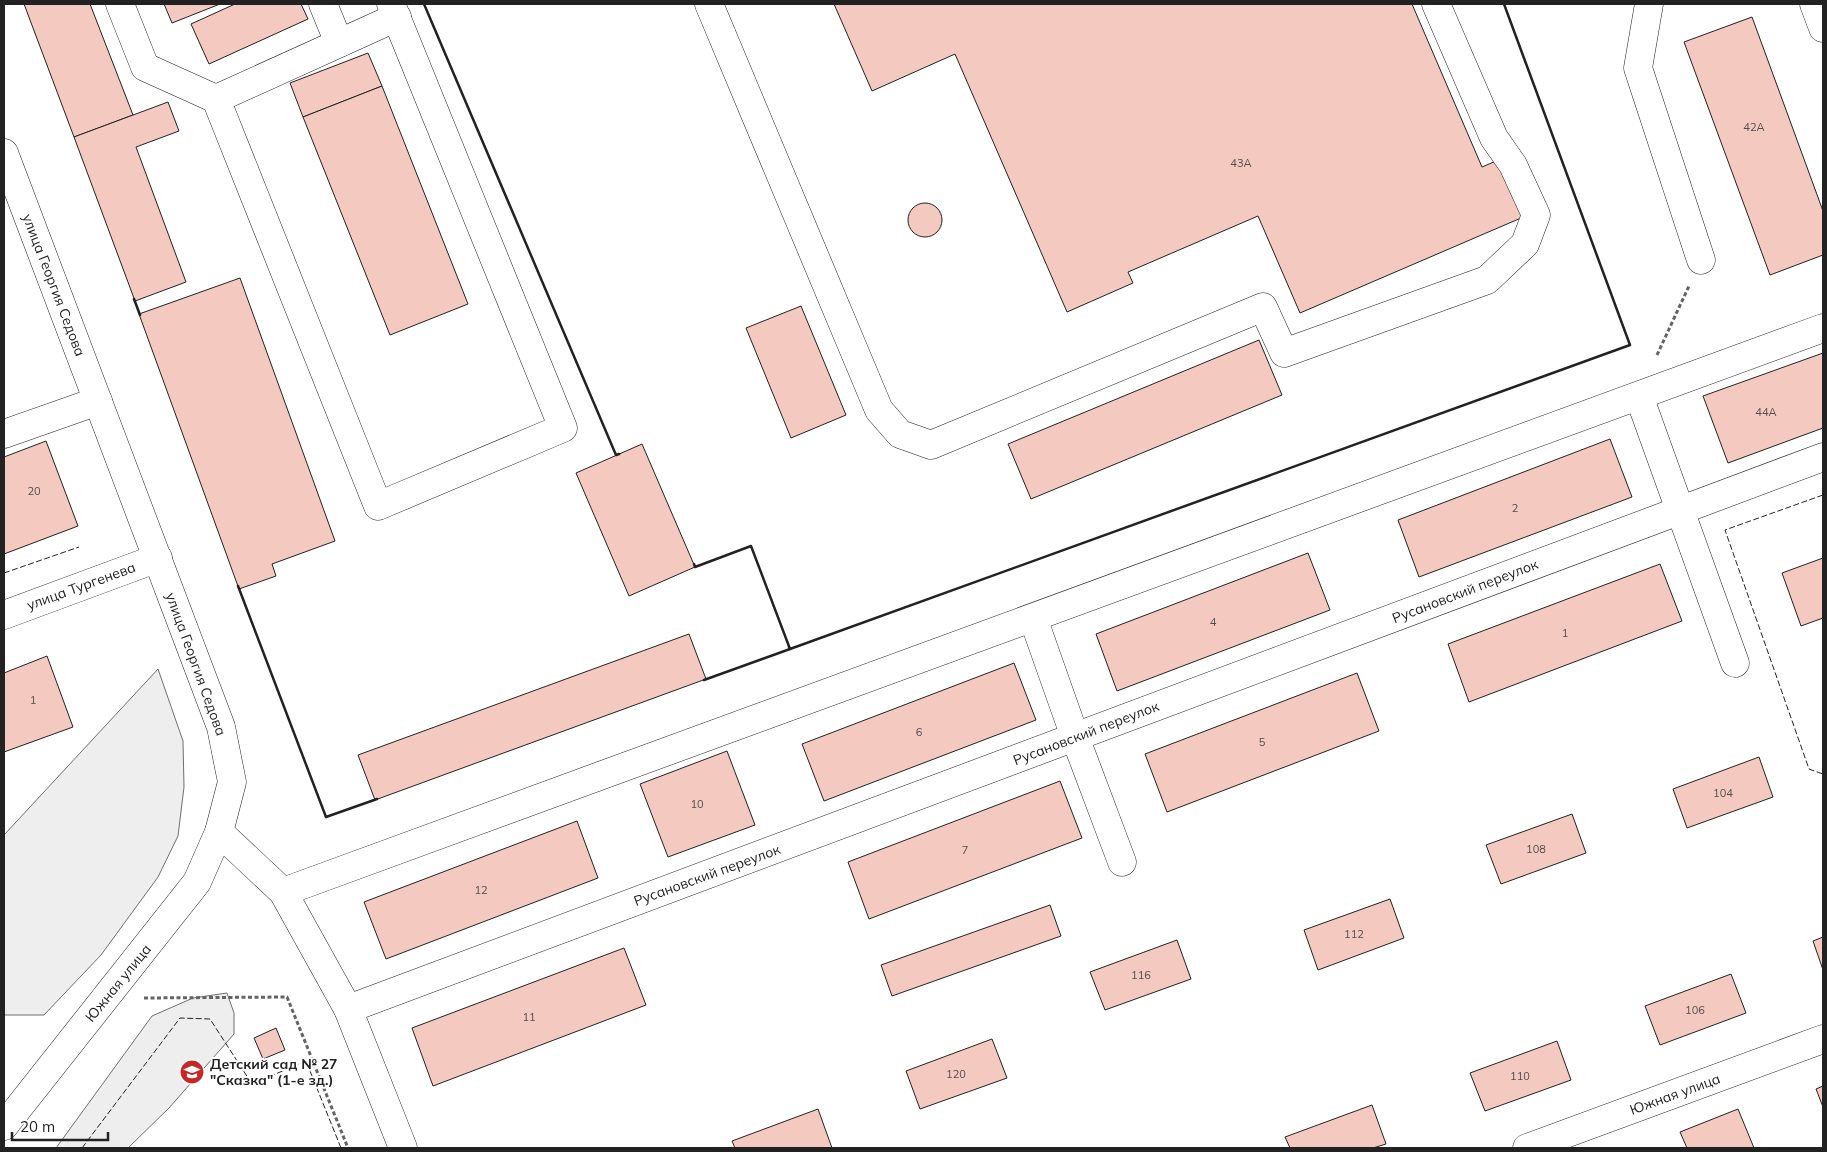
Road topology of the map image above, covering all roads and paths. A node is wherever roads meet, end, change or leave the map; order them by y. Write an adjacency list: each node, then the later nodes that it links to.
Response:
1 (120, 4): 10 (street)
2 (322, 4): 9 (street)
3 (709, 4): 4 (street)
4 (1436, 4)
5 (1649, 4): 12 (street)
6 (1814, 4): 8 (street)
7 (394, 10): 9 (street); 10 (street)
8 (1823, 28)
9 (339, 43): 10 (street)
10 (216, 99)
11 (4, 153): 15 (street, улица Георгия Седова)
12 (1701, 260): 14 (path)
13 (1823, 328): 14 (street)
14 (1639, 396): 18 (street); 21 (street)
15 (98, 401): 16 (street); 19 (street, улица Георгия Седова)
16 (4, 434)
17 (1823, 457): 18 (street, Русановский переулок)
18 (1680, 510): 22 (street); 23 (street, Русановский переулок)
19 (158, 558): 20 (street, улица Тургенева); 24 (street, улица Георгия Седова)
20 (4, 615)
21 (1033, 618): 23 (street); 26 (street)
22 (1735, 663)
23 (1075, 737): 25 (street); 28 (street, Русановский переулок)
24 (219, 832): 26 (street); 30 (street, Южная улица)
25 (1122, 862)
26 (283, 892): 28 (street)
27 (141, 998): 31 (path)
28 (348, 1009): 32 (street)
29 (1823, 1039): 33 (street, Южная улица)
30 (7, 1116)
31 (348, 1148)
32 (403, 1148)
33 (1528, 1148)

